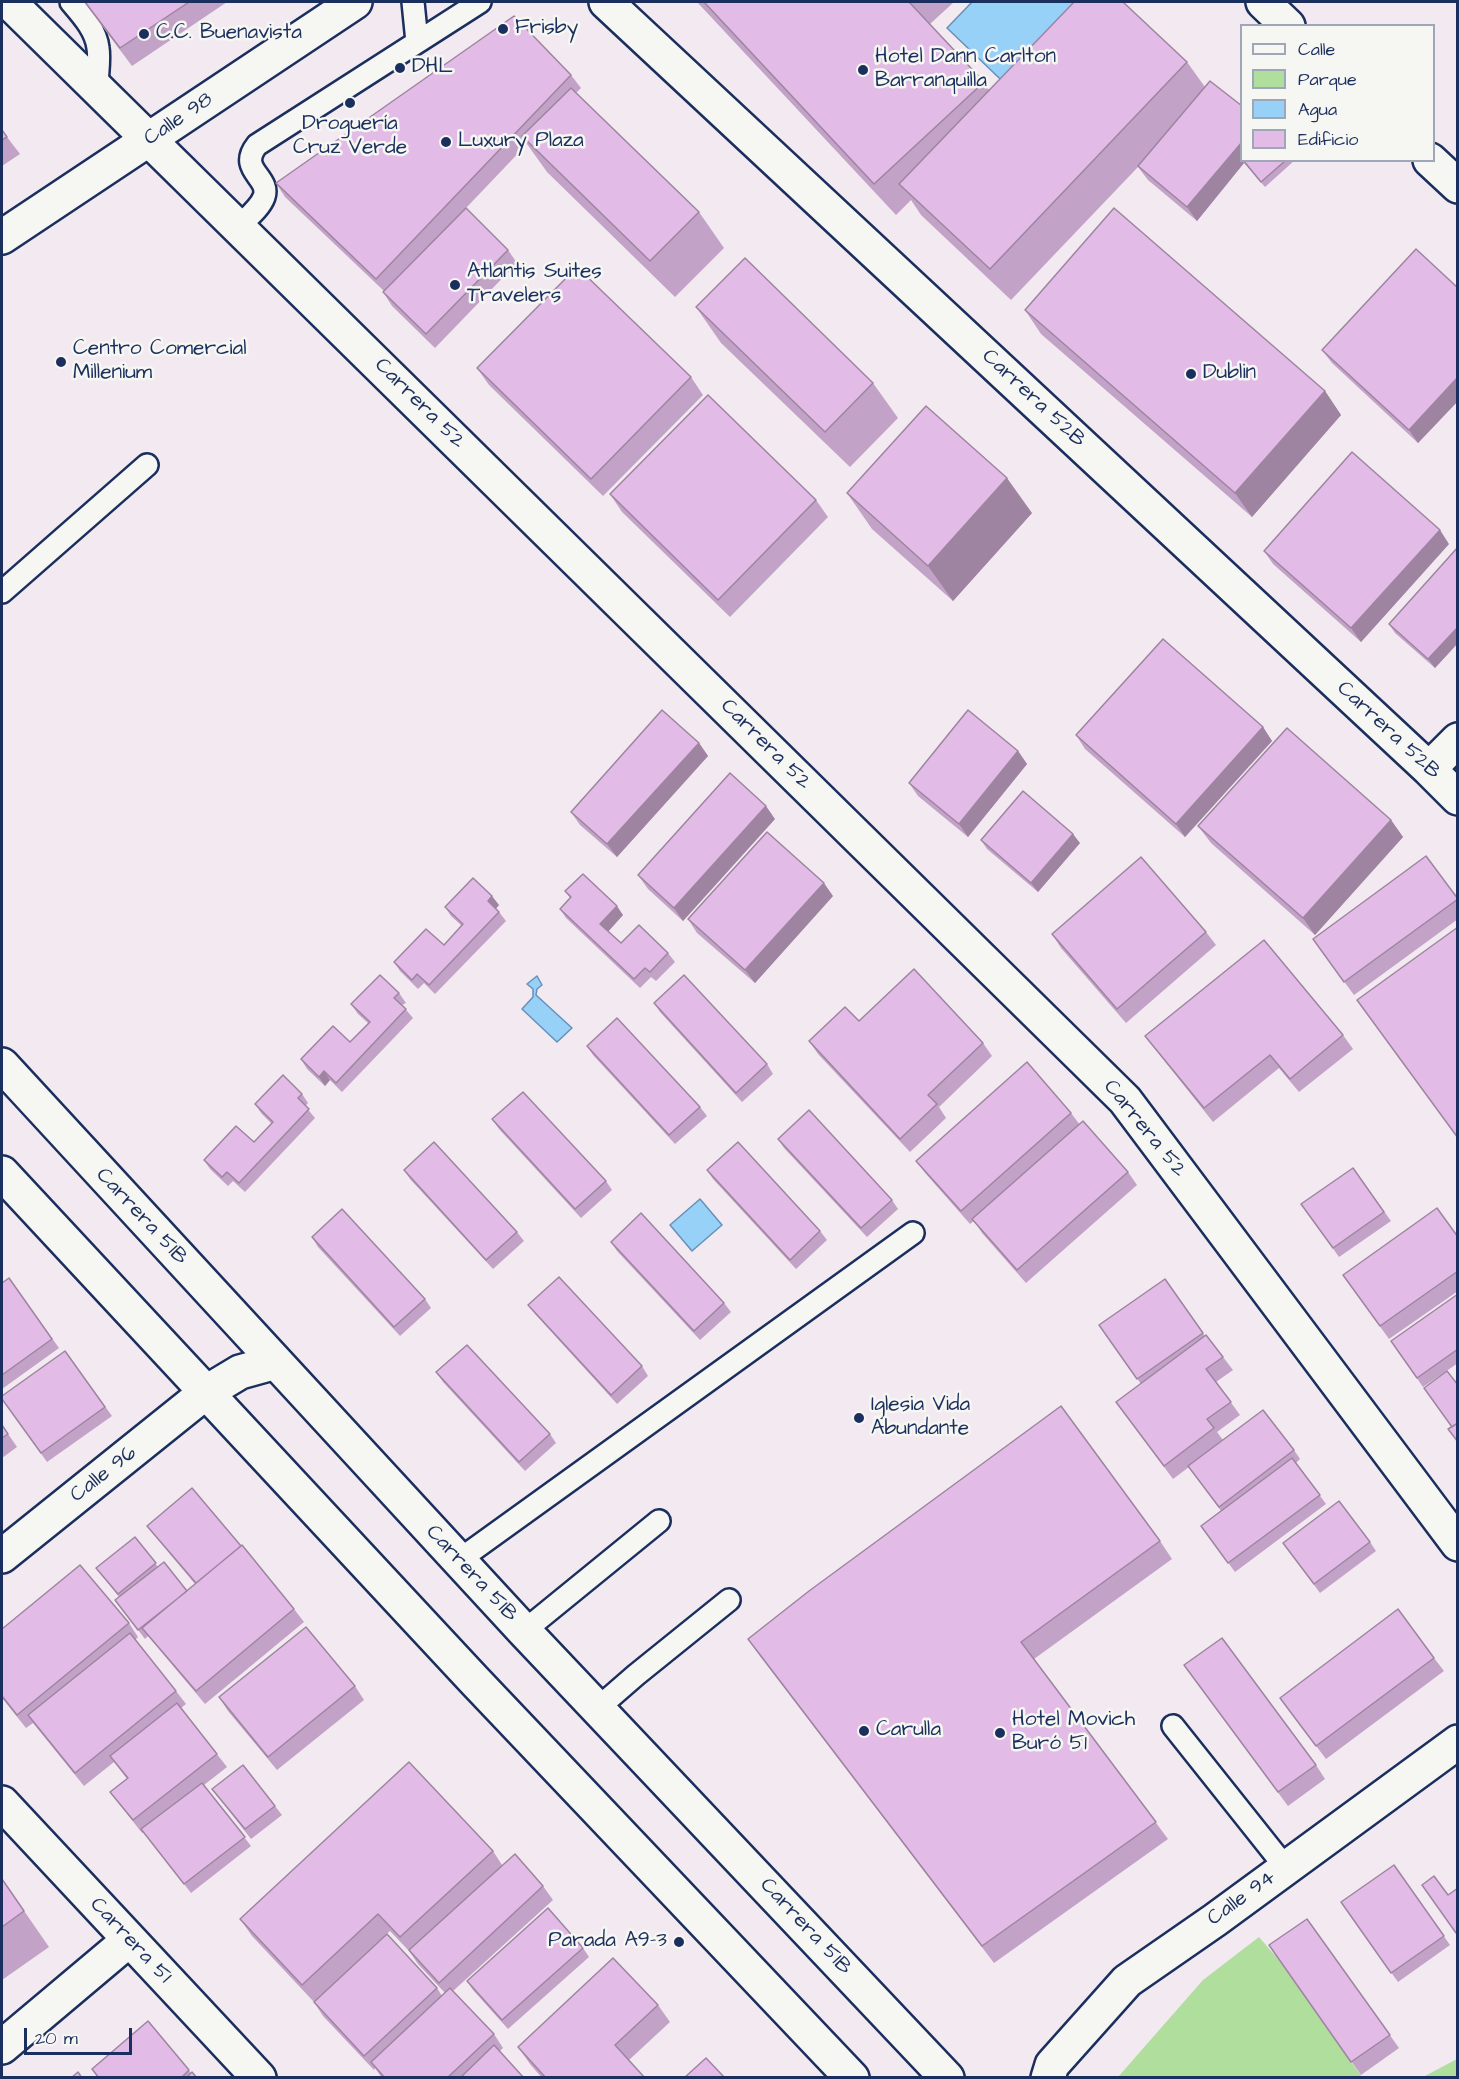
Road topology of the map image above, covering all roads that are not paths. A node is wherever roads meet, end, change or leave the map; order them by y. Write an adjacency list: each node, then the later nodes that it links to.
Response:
1 (9, 2): 10 (street, Carrera 52)
2 (71, 2): 10 (lane)
3 (355, 2): 11 (street, Calle 98)
4 (413, 2): 9 (lane)
5 (480, 2): 9 (lane)
6 (606, 2): 19 (street, Carrera 52B)
7 (1263, 2): 8 (street)
8 (1286, 24)
9 (417, 42): 14 (lane)
10 (97, 87): 11 (street, Carrera 52)
11 (150, 139): 14 (street, Carrera 52); 15 (street, Calle 98)
12 (1432, 162): 13 (street)
13 (1458, 186)
14 (239, 226): 27 (street, Carrera 52)
15 (2, 237)
16 (147, 465): 17 (lane)
17 (2, 592)
18 (1458, 741): 19 (street)
19 (1429, 769): 20 (street, Carrera 52B)
20 (1458, 798)
21 (2, 1065): 24 (street, Carrera 51B)
22 (2, 1173): 25 (street)
23 (913, 1233): 29 (lane)
24 (276, 1362): 25 (street, Calle 96); 29 (street, Carrera 51B)
25 (205, 1393): 28 (street, Calle 96); 40 (street)
26 (659, 1521): 31 (lane)
27 (1458, 1544)
28 (2, 1556)
29 (459, 1560): 31 (street, Carrera 51B)
30 (729, 1600): 32 (lane)
31 (524, 1631): 32 (street, Carrera 51B)
32 (598, 1708): 41 (street, Carrera 51B)
33 (1173, 1726): 36 (lane)
34 (1458, 1742): 36 (street, Calle 94)
35 (2, 1803): 37 (street, Carrera 51)
36 (1286, 1868): 42 (street, Calle 94)
37 (129, 1940): 38 (street); 39 (street, Carrera 51)
38 (2, 2047)
39 (259, 2078)
40 (852, 2078)
41 (947, 2078)
42 (1048, 2078)

